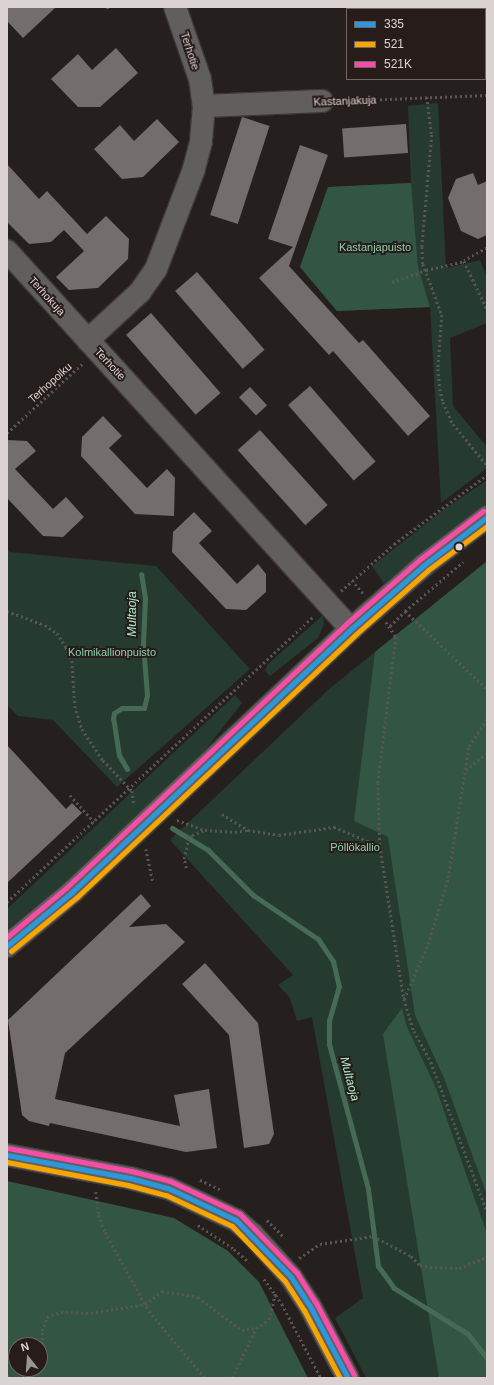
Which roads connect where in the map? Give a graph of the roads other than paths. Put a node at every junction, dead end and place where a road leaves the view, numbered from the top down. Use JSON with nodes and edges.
{"nodes":[{"id":1,"x":175,"y":7,"type":"edge"},
{"id":2,"x":322,"y":102,"type":"road end"},
{"id":3,"x":204,"y":106,"type":"junction"},
{"id":4,"x":7,"y":251,"type":"edge"},
{"id":5,"x":88,"y":340,"type":"junction"},
{"id":6,"x":487,"y":517,"type":"edge"},
{"id":7,"x":351,"y":628,"type":"junction"},
{"id":8,"x":7,"y":946,"type":"edge"},
{"id":9,"x":7,"y":1155,"type":"edge"},
{"id":10,"x":348,"y":1378,"type":"edge"}],
"edges":[{"from":1,"to":3,"type":"street","name":"Terhotie"},
{"from":2,"to":3,"type":"street","name":"Kastanjakuja"},
{"from":3,"to":5,"type":"street","name":"Terhotie"},
{"from":4,"to":5,"type":"street","name":"Terhokuja"},
{"from":5,"to":7,"type":"street","name":"Terhotie"},
{"from":6,"to":7,"type":"main road"},
{"from":7,"to":8,"type":"main road"},
{"from":9,"to":10,"type":"street"}]}
